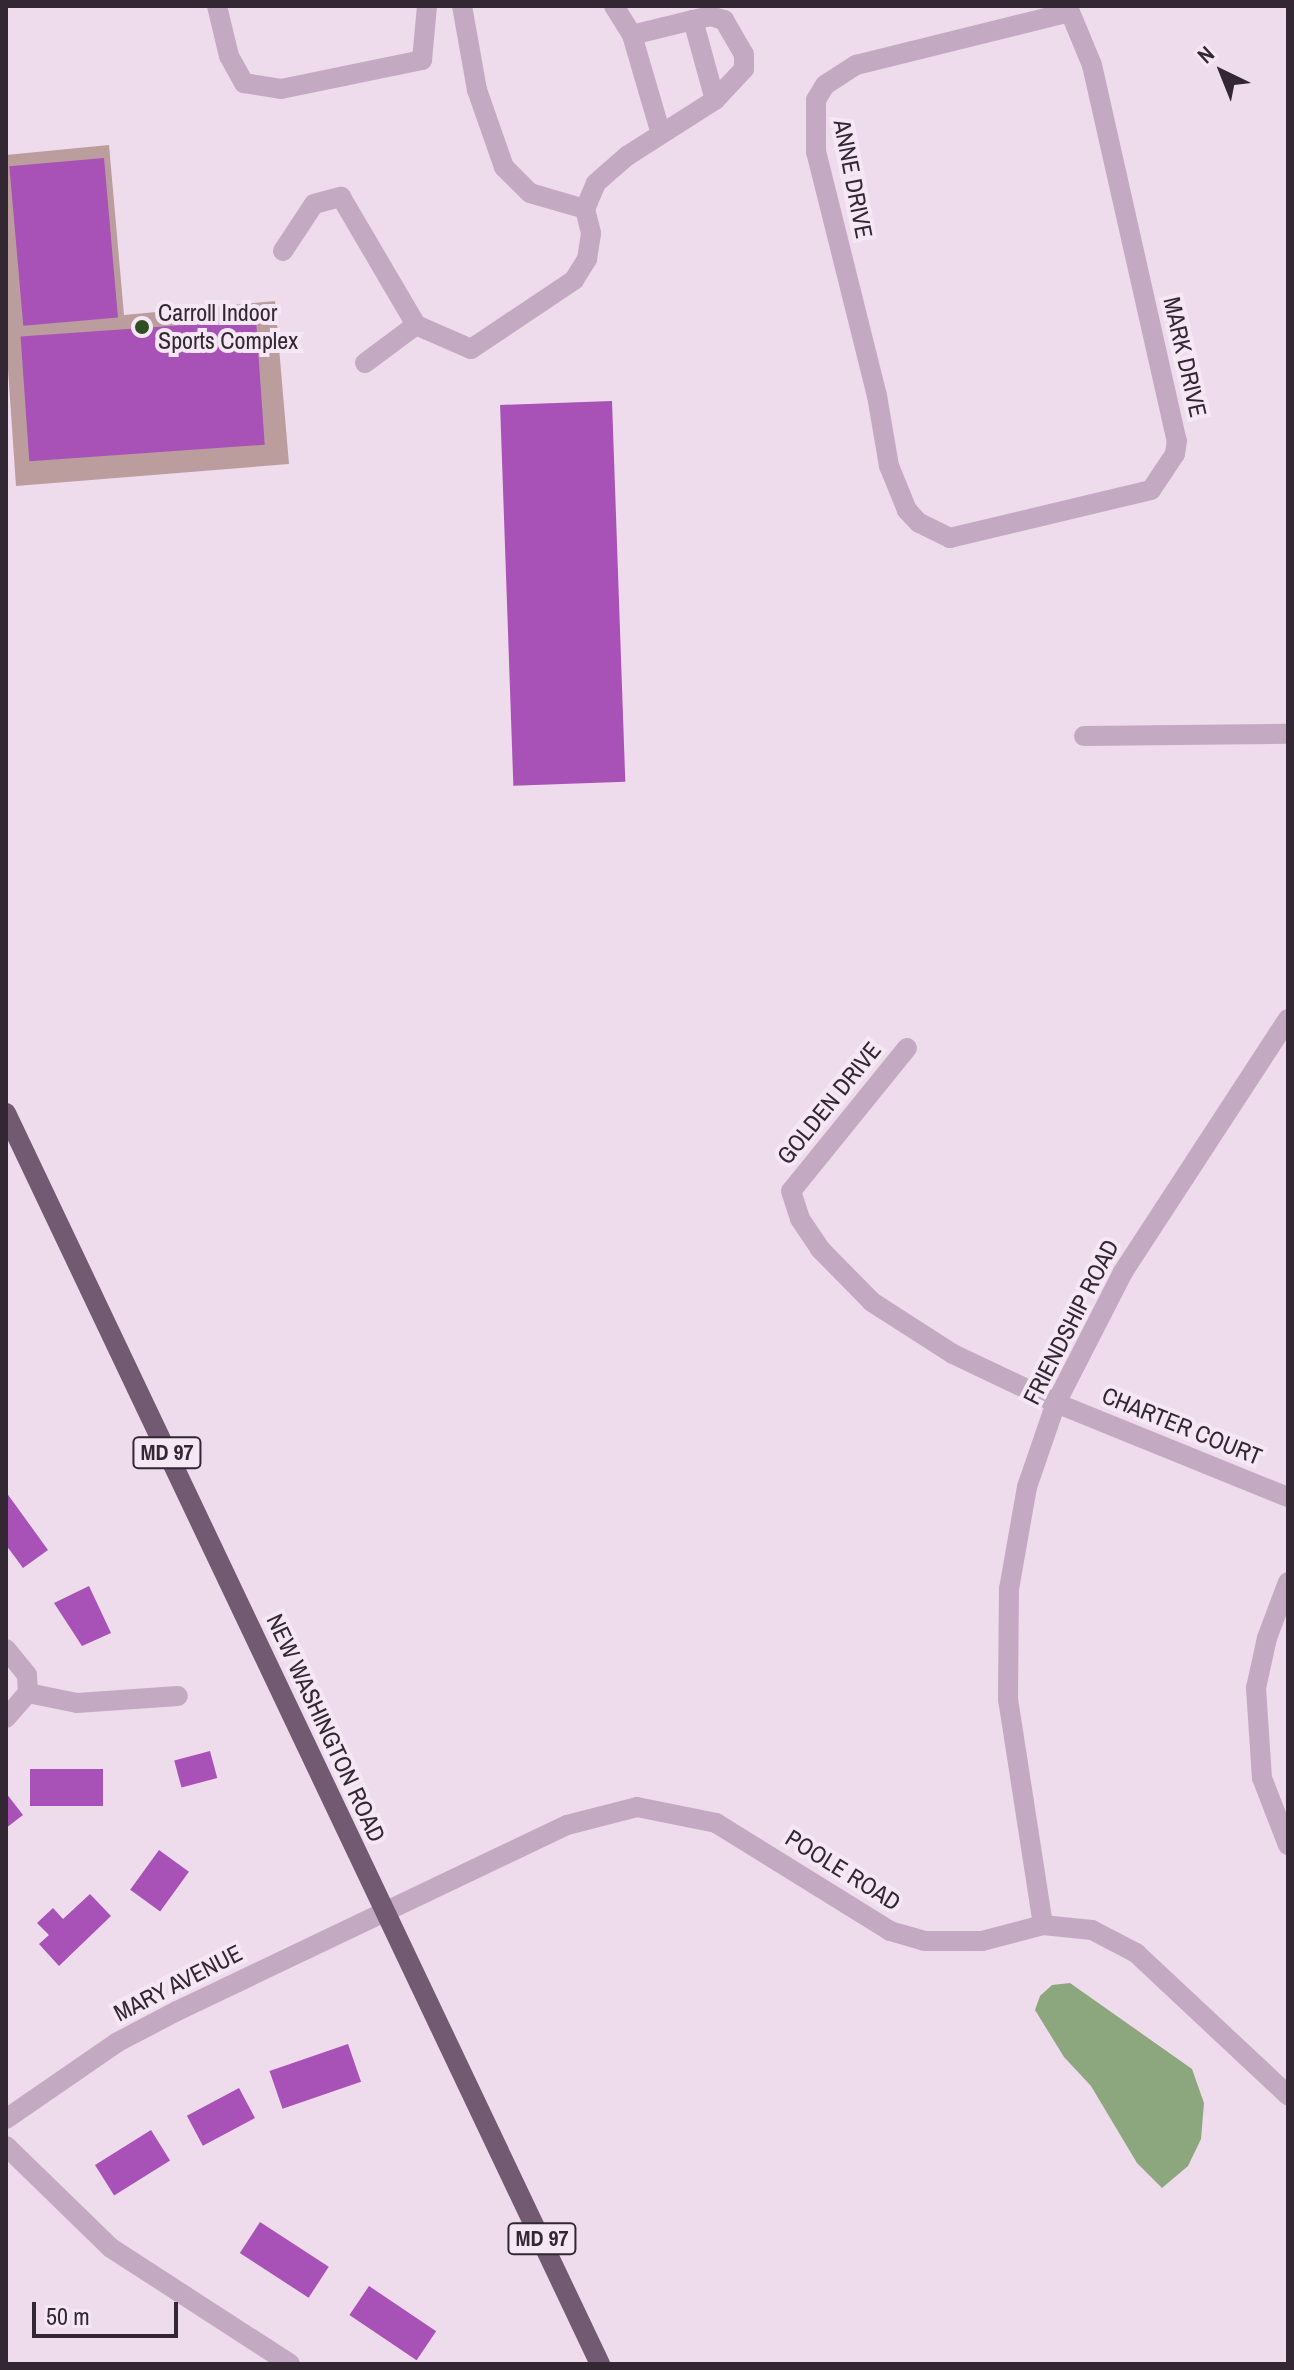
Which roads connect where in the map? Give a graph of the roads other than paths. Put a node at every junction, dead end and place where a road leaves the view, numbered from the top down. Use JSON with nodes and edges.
{"nodes":[{"id":1,"x":217,"y":6,"type":"edge"},
{"id":2,"x":427,"y":6,"type":"edge"},
{"id":3,"x":462,"y":6,"type":"edge"},
{"id":4,"x":614,"y":6,"type":"edge"},
{"id":5,"x":1066,"y":9,"type":"edge"},
{"id":6,"x":1015,"y":15,"type":"edge"},
{"id":7,"x":693,"y":20,"type":"junction"},
{"id":8,"x":632,"y":35,"type":"junction"},
{"id":9,"x":715,"y":100,"type":"junction"},
{"id":10,"x":660,"y":131,"type":"junction"},
{"id":11,"x":585,"y":209,"type":"junction"},
{"id":12,"x":283,"y":251,"type":"dead end"},
{"id":13,"x":416,"y":325,"type":"junction"},
{"id":14,"x":365,"y":363,"type":"dead end"},
{"id":15,"x":877,"y":396,"type":"joint"},
{"id":16,"x":1288,"y":734,"type":"edge"},
{"id":17,"x":1084,"y":736,"type":"dead end"},
{"id":18,"x":1288,"y":1019,"type":"edge"},
{"id":19,"x":907,"y":1048,"type":"dead end"},
{"id":20,"x":6,"y":1113,"type":"edge"},
{"id":21,"x":791,"y":1191,"type":"joint"},
{"id":22,"x":1056,"y":1403,"type":"junction"},
{"id":23,"x":1288,"y":1497,"type":"edge"},
{"id":24,"x":1288,"y":1582,"type":"edge"},
{"id":25,"x":6,"y":1649,"type":"edge"},
{"id":26,"x":28,"y":1693,"type":"junction"},
{"id":27,"x":178,"y":1696,"type":"dead end"},
{"id":28,"x":6,"y":1718,"type":"edge"},
{"id":29,"x":1288,"y":1845,"type":"edge"},
{"id":30,"x":385,"y":1912,"type":"junction"},
{"id":31,"x":1043,"y":1925,"type":"junction"},
{"id":32,"x":1288,"y":2095,"type":"edge"},
{"id":33,"x":6,"y":2119,"type":"edge"},
{"id":34,"x":6,"y":2146,"type":"edge"},
{"id":35,"x":290,"y":2364,"type":"edge"},
{"id":36,"x":600,"y":2364,"type":"edge"}],
"edges":[{"from":1,"to":2,"type":"street"},
{"from":3,"to":11,"type":"street"},
{"from":4,"to":8,"type":"street"},
{"from":5,"to":6,"type":"street","name":"ANNE DRIVE"},
{"from":5,"to":15,"type":"street","name":"MARK DRIVE"},
{"from":6,"to":15,"type":"street","name":"ANNE DRIVE"},
{"from":7,"to":8,"type":"street"},
{"from":7,"to":9,"type":"street"},
{"from":7,"to":9,"type":"street"},
{"from":8,"to":10,"type":"street"},
{"from":9,"to":10,"type":"street"},
{"from":10,"to":11,"type":"street"},
{"from":11,"to":13,"type":"street"},
{"from":12,"to":13,"type":"street"},
{"from":13,"to":14,"type":"street"},
{"from":16,"to":17,"type":"street"},
{"from":18,"to":22,"type":"street","name":"FRIENDSHIP ROAD"},
{"from":19,"to":21,"type":"street","name":"GOLDEN DRIVE"},
{"from":20,"to":30,"type":"main road","name":"NEW WASHINGTON ROAD","number":"MD 97"},
{"from":21,"to":22,"type":"street","name":"CHARTER COURT"},
{"from":22,"to":23,"type":"street","name":"CHARTER COURT"},
{"from":22,"to":31,"type":"street","name":"FRIENDSHIP ROAD"},
{"from":24,"to":29,"type":"street"},
{"from":25,"to":26,"type":"street"},
{"from":26,"to":27,"type":"street"},
{"from":26,"to":28,"type":"street"},
{"from":30,"to":31,"type":"street","name":"POOLE ROAD"},
{"from":30,"to":33,"type":"street","name":"MARY AVENUE"},
{"from":30,"to":36,"type":"main road","name":"NEW WASHINGTON ROAD","number":"MD 97"},
{"from":31,"to":32,"type":"street","name":"POOLE ROAD"},
{"from":34,"to":35,"type":"street"}]}
